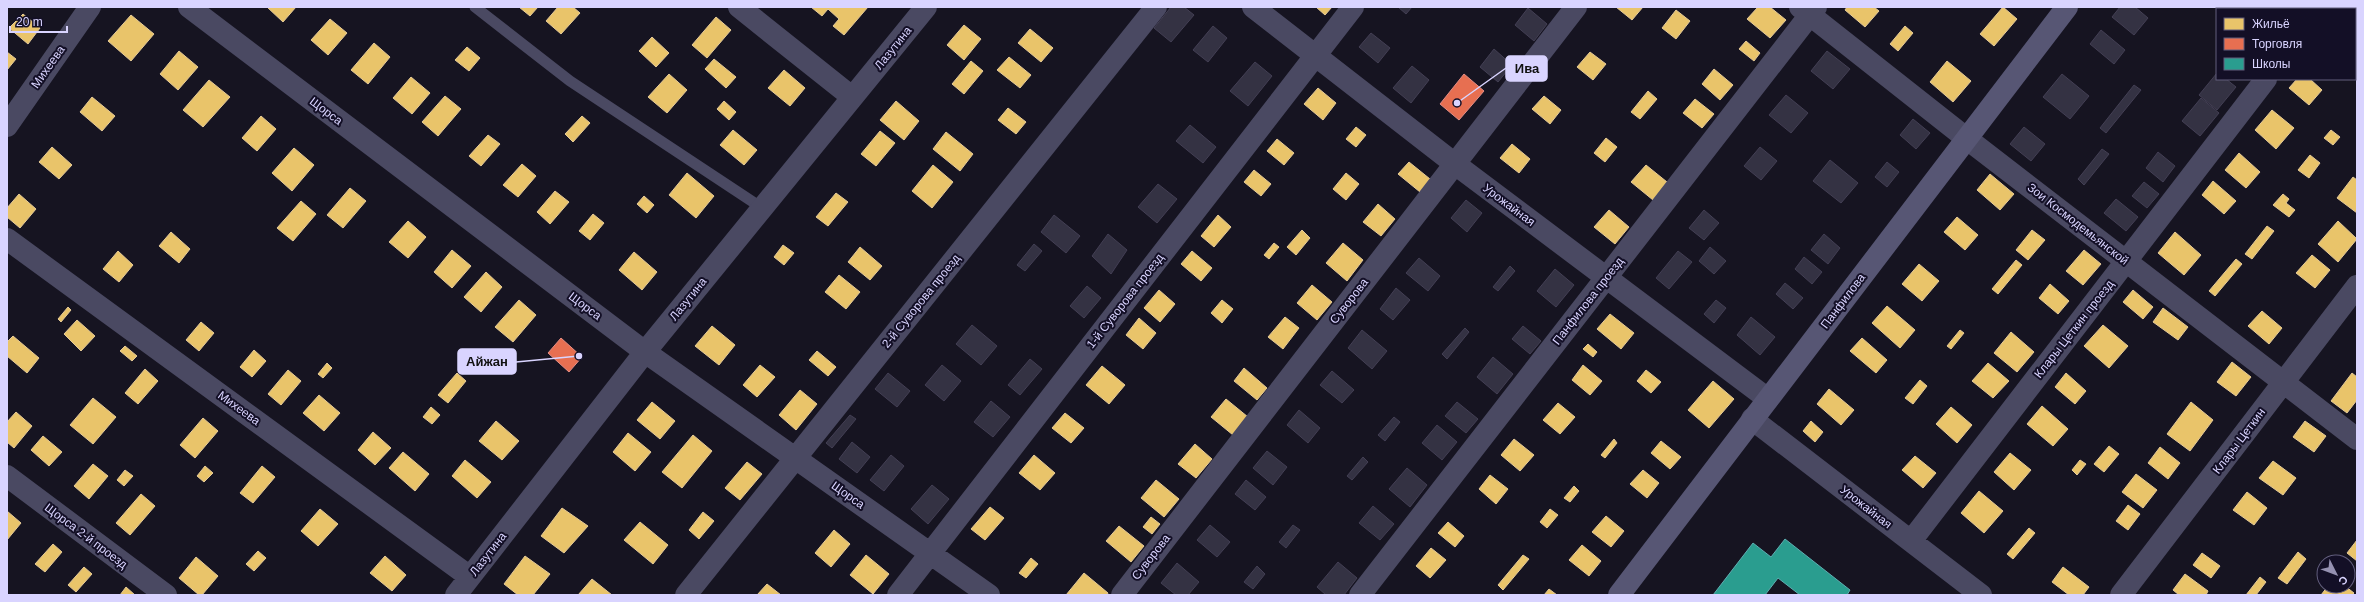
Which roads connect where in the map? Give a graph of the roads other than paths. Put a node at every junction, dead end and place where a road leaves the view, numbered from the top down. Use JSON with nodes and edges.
{"nodes":[{"id":1,"x":90,"y":7,"type":"edge"},
{"id":2,"x":189,"y":7,"type":"edge"},
{"id":3,"x":475,"y":7,"type":"edge"},
{"id":4,"x":739,"y":7,"type":"edge"},
{"id":5,"x":926,"y":7,"type":"edge"},
{"id":6,"x":1156,"y":7,"type":"edge"},
{"id":7,"x":1253,"y":7,"type":"edge"},
{"id":8,"x":1353,"y":7,"type":"edge"},
{"id":9,"x":1576,"y":7,"type":"edge"},
{"id":10,"x":2067,"y":7,"type":"edge"},
{"id":11,"x":1809,"y":10,"type":"edge"},
{"id":12,"x":1315,"y":56,"type":"junction"},
{"id":13,"x":2265,"y":80,"type":"edge"},
{"id":14,"x":852,"y":97,"type":"junction"},
{"id":15,"x":7,"y":126,"type":"edge"},
{"id":16,"x":1966,"y":138,"type":"junction"},
{"id":17,"x":1455,"y":164,"type":"junction"},
{"id":18,"x":762,"y":208,"type":"junction"},
{"id":19,"x":7,"y":239,"type":"edge"},
{"id":20,"x":2126,"y":261,"type":"junction"},
{"id":21,"x":1606,"y":278,"type":"junction"},
{"id":22,"x":2357,"y":286,"type":"edge"},
{"id":23,"x":645,"y":352,"type":"junction"},
{"id":24,"x":2283,"y":382,"type":"junction"},
{"id":25,"x":1768,"y":399,"type":"junction"},
{"id":26,"x":1752,"y":419,"type":"junction"},
{"id":27,"x":2357,"y":439,"type":"edge"},
{"id":28,"x":795,"y":458,"type":"junction"},
{"id":29,"x":7,"y":476,"type":"edge"},
{"id":30,"x":1911,"y":542,"type":"junction"},
{"id":31,"x":930,"y":554,"type":"junction"},
{"id":32,"x":470,"y":577,"type":"junction"},
{"id":33,"x":166,"y":595,"type":"edge"},
{"id":34,"x":456,"y":595,"type":"edge"},
{"id":35,"x":686,"y":595,"type":"edge"},
{"id":36,"x":898,"y":595,"type":"edge"},
{"id":37,"x":989,"y":595,"type":"edge"},
{"id":38,"x":1122,"y":595,"type":"edge"},
{"id":39,"x":1360,"y":595,"type":"edge"},
{"id":40,"x":1619,"y":595,"type":"edge"},
{"id":41,"x":1981,"y":595,"type":"edge"},
{"id":42,"x":2121,"y":595,"type":"edge"}],
"edges":[{"from":1,"to":15,"type":"street","name":"Михеева"},
{"from":2,"to":23,"type":"street","name":"Щорса"},
{"from":3,"to":18,"type":"lane"},
{"from":4,"to":14,"type":"street"},
{"from":5,"to":14,"type":"street","name":"Лазутина"},
{"from":6,"to":28,"type":"street","name":"2-й Суворова проезд"},
{"from":7,"to":12,"type":"street","name":"Урожайная"},
{"from":8,"to":12,"type":"street","name":"1-й Суворова проезд"},
{"from":9,"to":17,"type":"street","name":"Суворова"},
{"from":10,"to":16,"type":"street","name":"Панфилова"},
{"from":11,"to":16,"type":"street","name":"Зои Космодемьянской"},
{"from":11,"to":21,"type":"street","name":"Панфилова проезд"},
{"from":12,"to":17,"type":"street","name":"Урожайная"},
{"from":12,"to":31,"type":"street","name":"1-й Суворова проезд"},
{"from":13,"to":20,"type":"street","name":"Клары Цеткин проезд"},
{"from":14,"to":18,"type":"street","name":"Лазутина"},
{"from":16,"to":20,"type":"street","name":"Зои Космодемьянской"},
{"from":16,"to":25,"type":"street","name":"Панфилова"},
{"from":17,"to":21,"type":"street","name":"Урожайная"},
{"from":17,"to":38,"type":"street","name":"Суворова"},
{"from":18,"to":23,"type":"street","name":"Лазутина"},
{"from":19,"to":32,"type":"street","name":"Михеева"},
{"from":20,"to":24,"type":"street","name":"Зои Космодемьянской"},
{"from":20,"to":30,"type":"street","name":"Клары Цеткин проезд"},
{"from":21,"to":25,"type":"street","name":"Урожайная"},
{"from":21,"to":39,"type":"street","name":"Панфилова проезд"},
{"from":22,"to":24,"type":"street","name":"Клары Цеткин"},
{"from":23,"to":28,"type":"street","name":"Щорса"},
{"from":23,"to":32,"type":"street","name":"Лазутина"},
{"from":24,"to":27,"type":"street","name":"Зои Космодемьянской"},
{"from":24,"to":42,"type":"street","name":"Клары Цеткин"},
{"from":25,"to":26,"type":"street","name":"Панфилова"},
{"from":26,"to":30,"type":"street","name":"Урожайная"},
{"from":26,"to":40,"type":"street","name":"Панфилова"},
{"from":28,"to":31,"type":"street","name":"Щорса"},
{"from":28,"to":35,"type":"street","name":"2-й Суворова проезд"},
{"from":29,"to":33,"type":"street","name":"Щорса 2-й проезд"},
{"from":30,"to":41,"type":"street","name":"Урожайная"},
{"from":31,"to":36,"type":"street","name":"1-й Суворова проезд"},
{"from":31,"to":37,"type":"street","name":"Щорса"},
{"from":32,"to":34,"type":"street","name":"Лазутина"}]}
